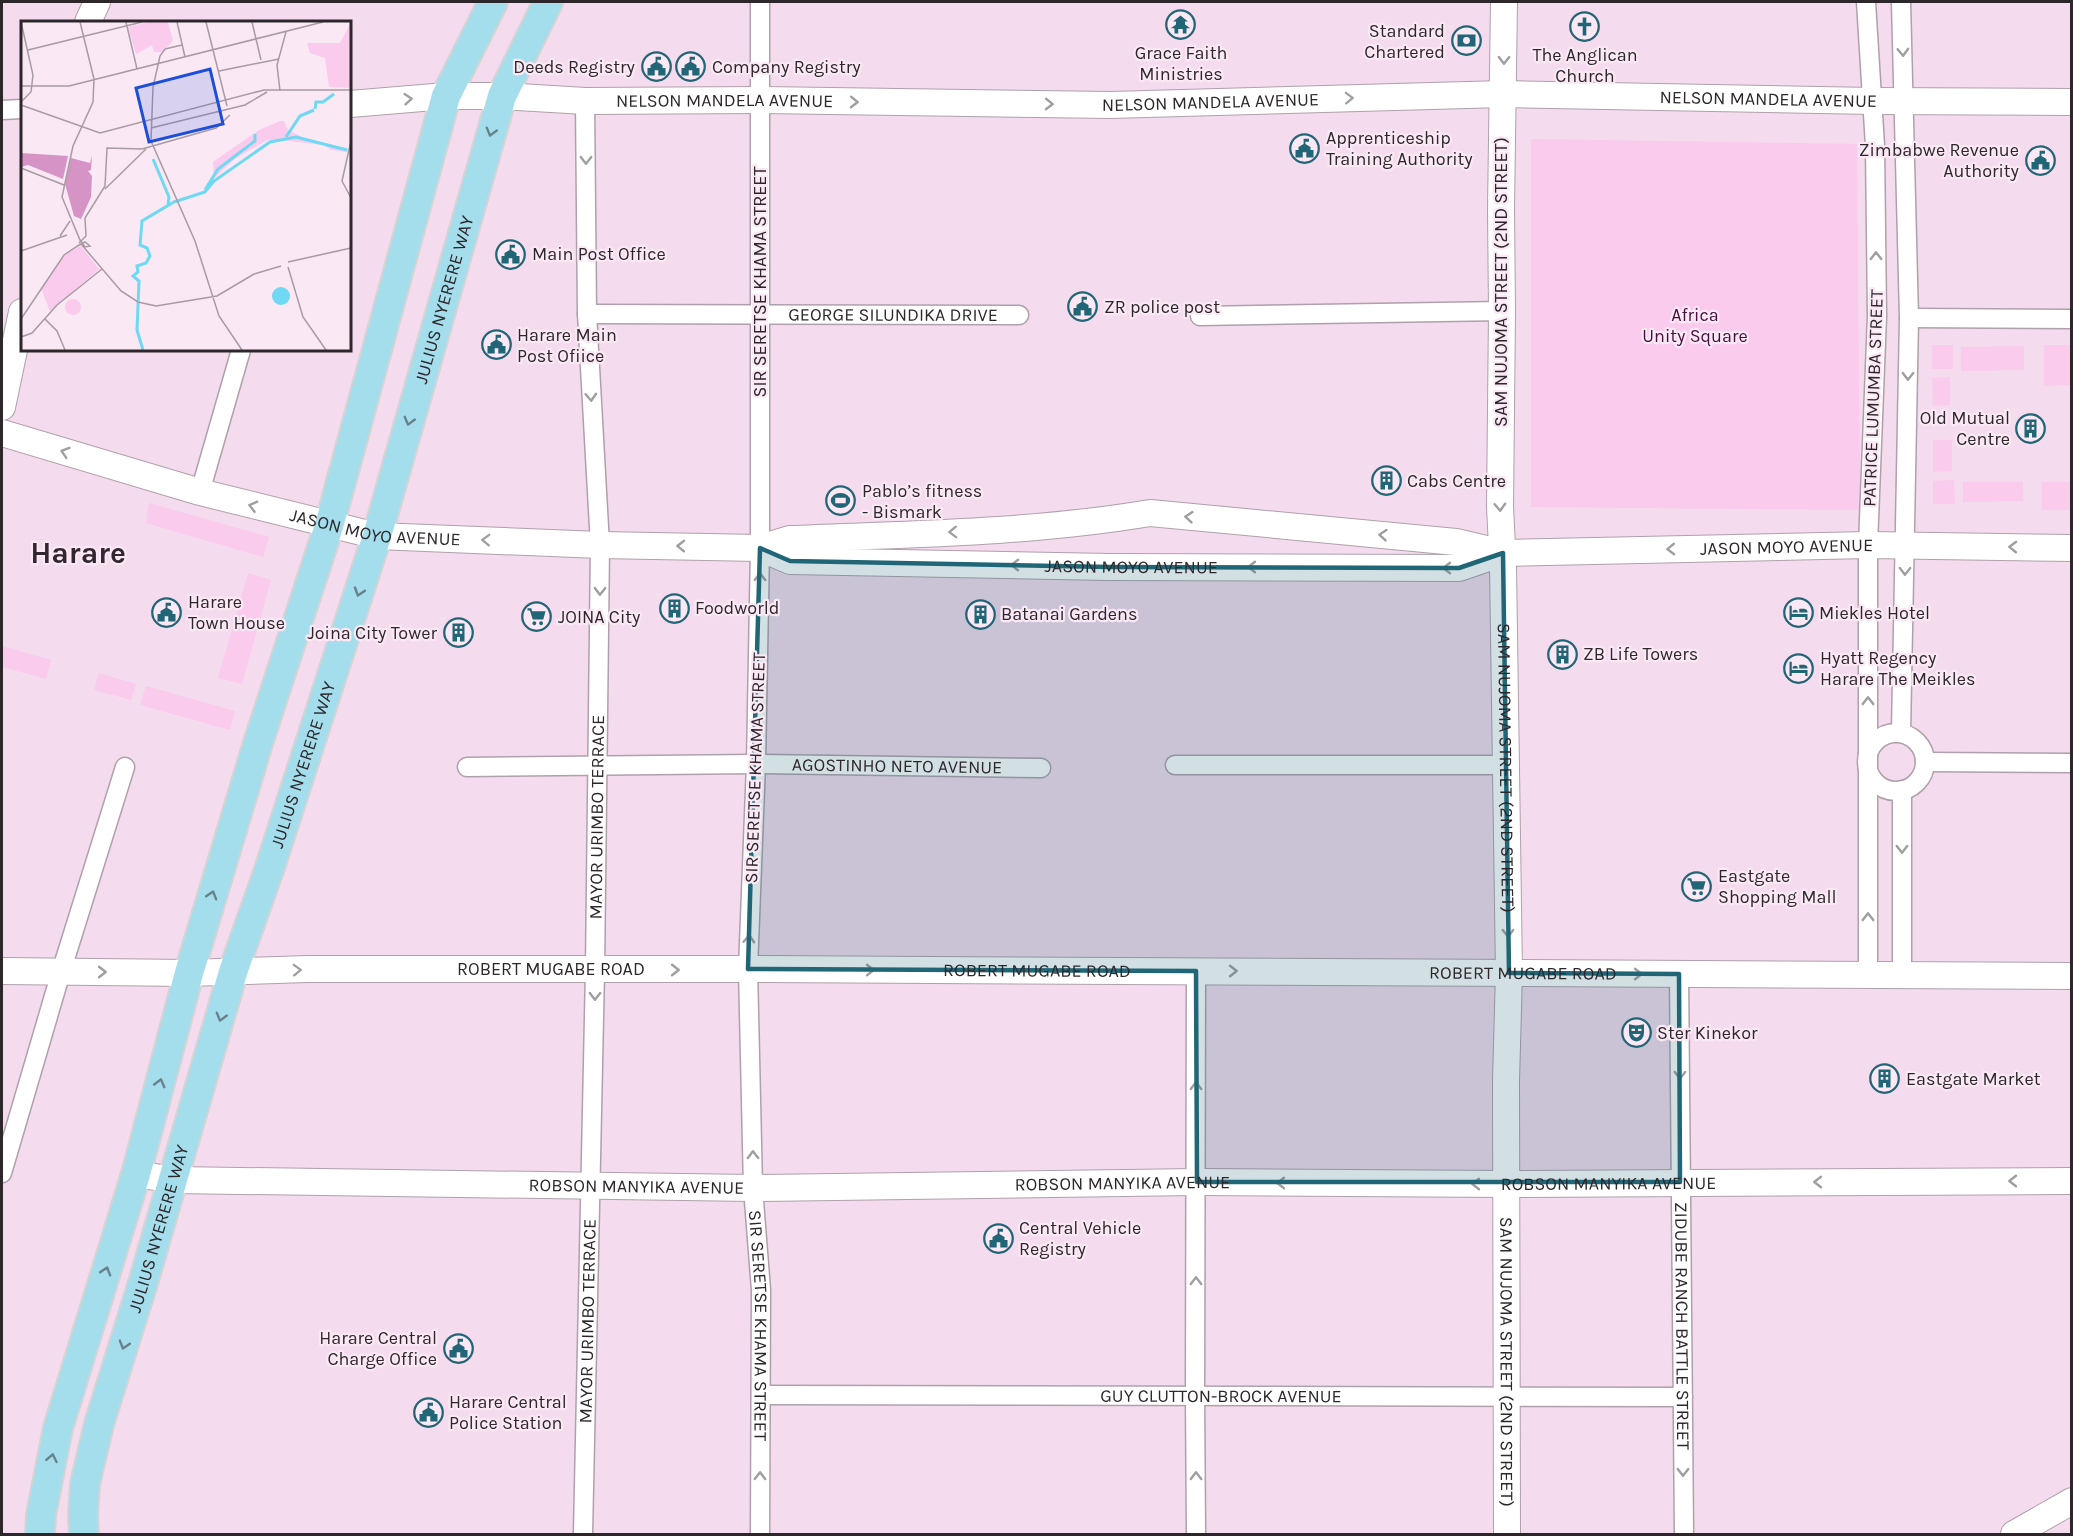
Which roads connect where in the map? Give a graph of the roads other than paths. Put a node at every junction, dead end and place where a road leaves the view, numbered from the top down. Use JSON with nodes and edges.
{"nodes":[{"id":1,"x":81,"y":2,"type":"edge"},
{"id":2,"x":97,"y":2,"type":"edge"},
{"id":3,"x":493,"y":2,"type":"edge"},
{"id":4,"x":548,"y":2,"type":"edge"},
{"id":5,"x":760,"y":2,"type":"edge"},
{"id":6,"x":1504,"y":2,"type":"edge"},
{"id":7,"x":1866,"y":2,"type":"edge"},
{"id":8,"x":1901,"y":2,"type":"edge"},
{"id":9,"x":80,"y":21,"type":"edge"},
{"id":10,"x":88,"y":21,"type":"edge"},
{"id":11,"x":1503,"y":94,"type":"junction"},
{"id":12,"x":446,"y":96,"type":"junction"},
{"id":13,"x":502,"y":96,"type":"junction"},
{"id":14,"x":760,"y":100,"type":"junction"},
{"id":15,"x":585,"y":101,"type":"junction"},
{"id":16,"x":1873,"y":102,"type":"junction"},
{"id":17,"x":1905,"y":102,"type":"junction"},
{"id":18,"x":2072,"y":102,"type":"edge"},
{"id":19,"x":351,"y":104,"type":"edge"},
{"id":20,"x":21,"y":109,"type":"edge"},
{"id":21,"x":2,"y":110,"type":"edge"},
{"id":22,"x":1502,"y":311,"type":"junction"},
{"id":23,"x":587,"y":314,"type":"junction"},
{"id":24,"x":760,"y":314,"type":"junction"},
{"id":25,"x":1019,"y":315,"type":"dead end"},
{"id":26,"x":1200,"y":316,"type":"dead end"},
{"id":27,"x":21,"y":317,"type":"edge"},
{"id":28,"x":1909,"y":318,"type":"junction"},
{"id":29,"x":2072,"y":319,"type":"edge"},
{"id":30,"x":241,"y":351,"type":"edge"},
{"id":31,"x":2,"y":407,"type":"edge"},
{"id":32,"x":2,"y":433,"type":"edge"},
{"id":33,"x":200,"y":492,"type":"junction"},
{"id":34,"x":329,"y":526,"type":"junction"},
{"id":35,"x":377,"y":536,"type":"junction"},
{"id":36,"x":600,"y":545,"type":"junction"},
{"id":37,"x":1868,"y":545,"type":"junction"},
{"id":38,"x":1906,"y":545,"type":"junction"},
{"id":39,"x":760,"y":548,"type":"junction"},
{"id":40,"x":2072,"y":548,"type":"edge"},
{"id":41,"x":1503,"y":553,"type":"junction"},
{"id":42,"x":1901,"y":733,"type":"junction"},
{"id":43,"x":1867,"y":762,"type":"junction"},
{"id":44,"x":1926,"y":762,"type":"junction"},
{"id":45,"x":2072,"y":763,"type":"edge"},
{"id":46,"x":756,"y":764,"type":"junction"},
{"id":47,"x":1175,"y":765,"type":"dead end"},
{"id":48,"x":1506,"y":765,"type":"junction"},
{"id":49,"x":598,"y":766,"type":"junction"},
{"id":50,"x":125,"y":767,"type":"dead end"},
{"id":51,"x":467,"y":767,"type":"dead end"},
{"id":52,"x":1041,"y":768,"type":"dead end"},
{"id":53,"x":1902,"y":790,"type":"junction"},
{"id":54,"x":748,"y":969,"type":"junction"},
{"id":55,"x":596,"y":970,"type":"junction"},
{"id":56,"x":2,"y":971,"type":"edge"},
{"id":57,"x":1196,"y":971,"type":"junction"},
{"id":58,"x":61,"y":972,"type":"junction"},
{"id":59,"x":233,"y":972,"type":"junction"},
{"id":60,"x":189,"y":973,"type":"junction"},
{"id":61,"x":1509,"y":974,"type":"junction"},
{"id":62,"x":1679,"y":974,"type":"junction"},
{"id":63,"x":1868,"y":975,"type":"junction"},
{"id":64,"x":1902,"y":975,"type":"junction"},
{"id":65,"x":2072,"y":976,"type":"edge"},
{"id":66,"x":2,"y":1173,"type":"edge"},
{"id":67,"x":136,"y":1174,"type":"junction"},
{"id":68,"x":174,"y":1180,"type":"junction"},
{"id":69,"x":2072,"y":1181,"type":"edge"},
{"id":70,"x":1197,"y":1182,"type":"junction"},
{"id":71,"x":1680,"y":1182,"type":"junction"},
{"id":72,"x":1506,"y":1184,"type":"junction"},
{"id":73,"x":590,"y":1187,"type":"junction"},
{"id":74,"x":753,"y":1188,"type":"junction"},
{"id":75,"x":761,"y":1395,"type":"junction"},
{"id":76,"x":1195,"y":1396,"type":"junction"},
{"id":77,"x":1507,"y":1397,"type":"junction"},
{"id":78,"x":1683,"y":1397,"type":"junction"},
{"id":79,"x":2072,"y":1501,"type":"edge"},
{"id":80,"x":38,"y":1528,"type":"edge"},
{"id":81,"x":84,"y":1534,"type":"edge"},
{"id":82,"x":583,"y":1534,"type":"edge"},
{"id":83,"x":760,"y":1534,"type":"edge"},
{"id":84,"x":1196,"y":1534,"type":"edge"},
{"id":85,"x":1507,"y":1534,"type":"edge"},
{"id":86,"x":1684,"y":1534,"type":"edge"},
{"id":87,"x":2014,"y":1534,"type":"edge"}],
"edges":[{"from":1,"to":9,"type":"street"},
{"from":2,"to":10,"type":"street"},
{"from":3,"to":12,"type":"main road"},
{"from":4,"to":13,"type":"main road","name":"JULIUS NYERERE WAY"},
{"from":5,"to":14,"type":"street","name":"SIR SERETSE KHAMA STREET"},
{"from":6,"to":11,"type":"street","name":"SAM NUJOMA STREET (2ND STREET)","one_way":true},
{"from":7,"to":16,"type":"street","name":"PATRICE LUMUMBA STREET"},
{"from":8,"to":17,"type":"street","name":"PATRICE LUMUMBA STREET","one_way":true},
{"from":14,"to":11,"type":"street","name":"NELSON MANDELA AVENUE","one_way":true},
{"from":11,"to":16,"type":"street","name":"NELSON MANDELA AVENUE"},
{"from":11,"to":22,"type":"street","name":"SAM NUJOMA STREET (2ND STREET)"},
{"from":12,"to":13,"type":"street","name":"NELSON MANDELA AVENUE"},
{"from":19,"to":12,"type":"street","name":"NELSON MANDELA AVENUE","one_way":true},
{"from":12,"to":34,"type":"main road"},
{"from":13,"to":15,"type":"street","name":"NELSON MANDELA AVENUE"},
{"from":13,"to":35,"type":"main road","name":"JULIUS NYERERE WAY","one_way":true},
{"from":14,"to":15,"type":"street","name":"NELSON MANDELA AVENUE"},
{"from":14,"to":24,"type":"street","name":"SIR SERETSE KHAMA STREET"},
{"from":15,"to":23,"type":"street","name":"MAYOR URIMBO TERRACE","one_way":true},
{"from":16,"to":17,"type":"street","name":"NELSON MANDELA AVENUE"},
{"from":37,"to":16,"type":"street","name":"PATRICE LUMUMBA STREET","one_way":true},
{"from":17,"to":18,"type":"street","name":"NELSON MANDELA AVENUE"},
{"from":17,"to":28,"type":"street","name":"PATRICE LUMUMBA STREET"},
{"from":20,"to":21,"type":"street"},
{"from":22,"to":26,"type":"street"},
{"from":22,"to":41,"type":"street","name":"SAM NUJOMA STREET (2ND STREET)","one_way":true},
{"from":23,"to":24,"type":"street","name":"GEORGE SILUNDIKA DRIVE"},
{"from":23,"to":36,"type":"street","name":"MAYOR URIMBO TERRACE","one_way":true},
{"from":24,"to":25,"type":"street","name":"GEORGE SILUNDIKA DRIVE"},
{"from":24,"to":39,"type":"street","name":"SIR SERETSE KHAMA STREET"},
{"from":27,"to":31,"type":"street"},
{"from":28,"to":29,"type":"street"},
{"from":28,"to":38,"type":"street","name":"PATRICE LUMUMBA STREET","one_way":true},
{"from":30,"to":33,"type":"street"},
{"from":33,"to":32,"type":"street","name":"JASON MOYO AVENUE","one_way":true},
{"from":34,"to":33,"type":"street","name":"JASON MOYO AVENUE","one_way":true},
{"from":34,"to":35,"type":"street","name":"JASON MOYO AVENUE"},
{"from":60,"to":34,"type":"main road","one_way":true},
{"from":36,"to":35,"type":"street","name":"JASON MOYO AVENUE","one_way":true},
{"from":35,"to":59,"type":"main road","name":"JULIUS NYERERE WAY","one_way":true},
{"from":39,"to":36,"type":"street","name":"JASON MOYO AVENUE","one_way":true},
{"from":36,"to":49,"type":"street","name":"MAYOR URIMBO TERRACE","one_way":true},
{"from":37,"to":38,"type":"street","name":"JASON MOYO AVENUE"},
{"from":37,"to":41,"type":"street","name":"JASON MOYO AVENUE","one_way":true},
{"from":43,"to":37,"type":"street","name":"PATRICE LUMUMBA STREET","one_way":true},
{"from":40,"to":38,"type":"street","name":"JASON MOYO AVENUE","one_way":true},
{"from":38,"to":42,"type":"street","name":"PATRICE LUMUMBA STREET","one_way":true},
{"from":41,"to":39,"type":"street","name":"JASON MOYO AVENUE","one_way":true},
{"from":41,"to":39,"type":"street","name":"JASON MOYO AVENUE","one_way":true},
{"from":46,"to":39,"type":"street","name":"SIR SERETSE KHAMA STREET","one_way":true},
{"from":41,"to":48,"type":"street","name":"SAM NUJOMA STREET (2ND STREET)"},
{"from":42,"to":43,"type":"street"},
{"from":42,"to":44,"type":"street"},
{"from":43,"to":53,"type":"street"},
{"from":63,"to":43,"type":"street","name":"PATRICE LUMUMBA STREET","one_way":true},
{"from":44,"to":45,"type":"street"},
{"from":44,"to":53,"type":"street"},
{"from":46,"to":49,"type":"street","name":"AGOSTINHO NETO AVENUE"},
{"from":46,"to":52,"type":"street","name":"AGOSTINHO NETO AVENUE"},
{"from":54,"to":46,"type":"street","name":"SIR SERETSE KHAMA STREET","one_way":true},
{"from":47,"to":48,"type":"street"},
{"from":48,"to":61,"type":"street","name":"SAM NUJOMA STREET (2ND STREET)","one_way":true},
{"from":49,"to":51,"type":"street","name":"AGOSTINHO NETO AVENUE"},
{"from":49,"to":55,"type":"street","name":"MAYOR URIMBO TERRACE"},
{"from":50,"to":58,"type":"street"},
{"from":53,"to":64,"type":"street","one_way":true},
{"from":55,"to":54,"type":"street","name":"ROBERT MUGABE ROAD","one_way":true},
{"from":54,"to":57,"type":"street","name":"ROBERT MUGABE ROAD","one_way":true},
{"from":74,"to":54,"type":"street","name":"SIR SERETSE KHAMA STREET","one_way":true},
{"from":59,"to":55,"type":"street","name":"ROBERT MUGABE ROAD","one_way":true},
{"from":55,"to":73,"type":"street","name":"MAYOR URIMBO TERRACE","one_way":true},
{"from":56,"to":58,"type":"street","name":"ROBERT MUGABE ROAD"},
{"from":57,"to":61,"type":"street","name":"ROBERT MUGABE ROAD","one_way":true},
{"from":70,"to":57,"type":"street","one_way":true},
{"from":58,"to":60,"type":"street","name":"ROBERT MUGABE ROAD","one_way":true},
{"from":58,"to":66,"type":"street"},
{"from":59,"to":60,"type":"street","name":"ROBERT MUGABE ROAD"},
{"from":59,"to":68,"type":"main road","name":"JULIUS NYERERE WAY","one_way":true},
{"from":67,"to":60,"type":"main road","one_way":true},
{"from":61,"to":62,"type":"street","name":"ROBERT MUGABE ROAD","one_way":true},
{"from":61,"to":72,"type":"street","name":"SAM NUJOMA STREET (2ND STREET)"},
{"from":62,"to":63,"type":"street","name":"ROBERT MUGABE ROAD"},
{"from":62,"to":71,"type":"street","name":"ZIDUBE RANCH BATTLE STREET","one_way":true},
{"from":63,"to":64,"type":"street","name":"ROBERT MUGABE ROAD"},
{"from":64,"to":65,"type":"street","name":"ROBERT MUGABE ROAD"},
{"from":67,"to":68,"type":"street","name":"ROBSON MANYIKA AVENUE"},
{"from":80,"to":67,"type":"main road","one_way":true},
{"from":68,"to":73,"type":"street","name":"ROBSON MANYIKA AVENUE"},
{"from":68,"to":81,"type":"main road","name":"JULIUS NYERERE WAY","one_way":true},
{"from":69,"to":71,"type":"street","name":"ROBSON MANYIKA AVENUE","one_way":true},
{"from":72,"to":70,"type":"street","name":"ROBSON MANYIKA AVENUE","one_way":true},
{"from":70,"to":74,"type":"street","name":"ROBSON MANYIKA AVENUE"},
{"from":76,"to":70,"type":"street","one_way":true},
{"from":71,"to":72,"type":"street","name":"ROBSON MANYIKA AVENUE"},
{"from":71,"to":78,"type":"street","name":"ZIDUBE RANCH BATTLE STREET"},
{"from":72,"to":77,"type":"street","name":"SAM NUJOMA STREET (2ND STREET)"},
{"from":73,"to":74,"type":"street","name":"ROBSON MANYIKA AVENUE"},
{"from":73,"to":82,"type":"street","name":"MAYOR URIMBO TERRACE"},
{"from":74,"to":75,"type":"street","name":"SIR SERETSE KHAMA STREET"},
{"from":75,"to":76,"type":"street","name":"GUY CLUTTON-BROCK AVENUE"},
{"from":83,"to":75,"type":"street","name":"SIR SERETSE KHAMA STREET","one_way":true},
{"from":76,"to":77,"type":"street","name":"GUY CLUTTON-BROCK AVENUE"},
{"from":84,"to":76,"type":"street","one_way":true},
{"from":77,"to":78,"type":"street","name":"GUY CLUTTON-BROCK AVENUE"},
{"from":77,"to":85,"type":"street","name":"SAM NUJOMA STREET (2ND STREET)"},
{"from":78,"to":86,"type":"street","name":"ZIDUBE RANCH BATTLE STREET","one_way":true},
{"from":79,"to":87,"type":"street"}]}
